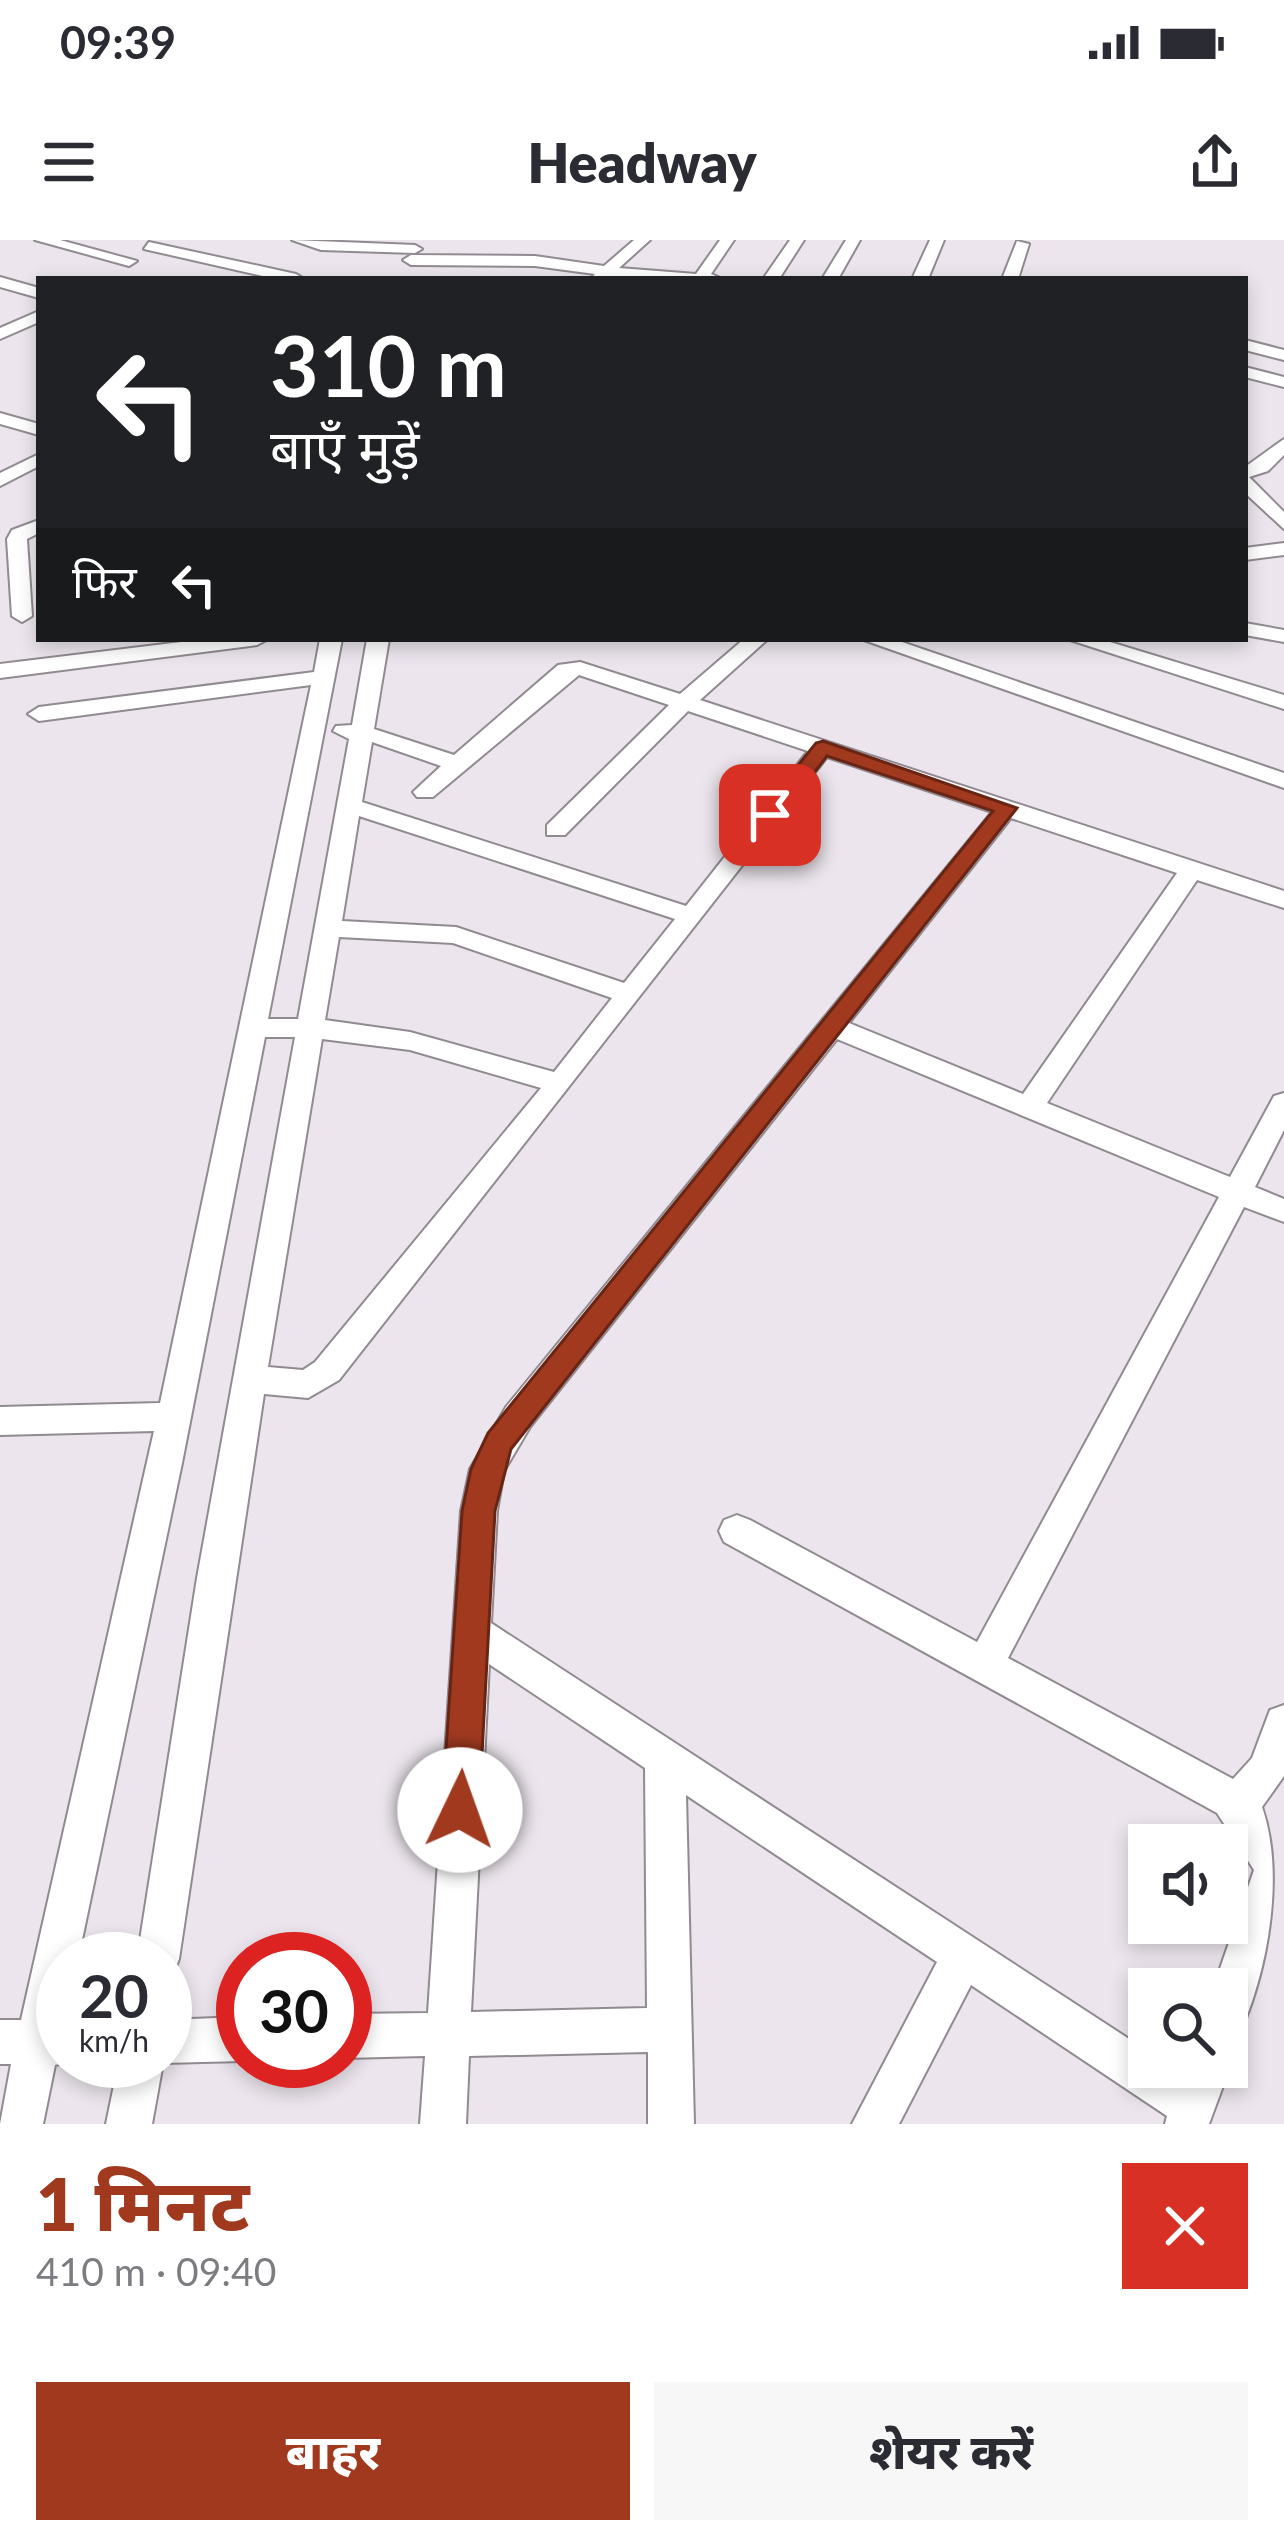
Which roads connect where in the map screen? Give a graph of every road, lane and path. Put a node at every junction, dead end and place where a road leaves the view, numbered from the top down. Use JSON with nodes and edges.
{"nodes":[{"id":1,"x":42,"y":240,"type":"edge"},
{"id":2,"x":299,"y":240,"type":"edge"},
{"id":3,"x":508,"y":240,"type":"edge"},
{"id":4,"x":643,"y":240,"type":"edge"},
{"id":5,"x":727,"y":240,"type":"edge"},
{"id":6,"x":796,"y":240,"type":"edge"},
{"id":7,"x":853,"y":240,"type":"edge"},
{"id":8,"x":937,"y":240,"type":"edge"},
{"id":9,"x":153,"y":243,"type":"edge"},
{"id":10,"x":1022,"y":244,"type":"dead end"},
{"id":11,"x":420,"y":254,"type":"edge"},
{"id":12,"x":505,"y":260,"type":"junction"},
{"id":13,"x":129,"y":261,"type":"junction"},
{"id":14,"x":603,"y":274,"type":"edge"},
{"id":15,"x":107,"y":276,"type":"edge"},
{"id":16,"x":284,"y":276,"type":"edge"},
{"id":17,"x":634,"y":276,"type":"edge"},
{"id":18,"x":709,"y":276,"type":"edge"},
{"id":19,"x":773,"y":276,"type":"edge"},
{"id":20,"x":832,"y":276,"type":"edge"},
{"id":21,"x":921,"y":276,"type":"edge"},
{"id":22,"x":1011,"y":276,"type":"edge"},
{"id":23,"x":0,"y":282,"type":"edge"},
{"id":24,"x":36,"y":292,"type":"edge"},
{"id":25,"x":36,"y":317,"type":"edge"},
{"id":26,"x":0,"y":334,"type":"edge"},
{"id":27,"x":1248,"y":346,"type":"edge"},
{"id":28,"x":1284,"y":355,"type":"edge"},
{"id":29,"x":1248,"y":373,"type":"edge"},
{"id":30,"x":1284,"y":382,"type":"edge"},
{"id":31,"x":0,"y":418,"type":"edge"},
{"id":32,"x":36,"y":429,"type":"edge"},
{"id":33,"x":1284,"y":444,"type":"edge"},
{"id":34,"x":36,"y":461,"type":"edge"},
{"id":35,"x":1248,"y":475,"type":"edge"},
{"id":36,"x":0,"y":480,"type":"edge"},
{"id":37,"x":1248,"y":481,"type":"edge"},
{"id":38,"x":1248,"y":515,"type":"edge"},
{"id":39,"x":1278,"y":517,"type":"edge"},
{"id":40,"x":36,"y":527,"type":"edge"},
{"id":41,"x":1284,"y":549,"type":"edge"},
{"id":42,"x":1248,"y":554,"type":"edge"},
{"id":43,"x":20,"y":617,"type":"edge"},
{"id":44,"x":1248,"y":630,"type":"edge"},
{"id":45,"x":1284,"y":636,"type":"edge"},
{"id":46,"x":233,"y":642,"type":"edge"},
{"id":47,"x":331,"y":642,"type":"edge"},
{"id":48,"x":377,"y":642,"type":"edge"},
{"id":49,"x":754,"y":642,"type":"edge"},
{"id":50,"x":881,"y":642,"type":"edge"},
{"id":51,"x":1088,"y":642,"type":"edge"},
{"id":52,"x":0,"y":671,"type":"edge"},
{"id":53,"x":324,"y":677,"type":"junction"},
{"id":54,"x":684,"y":702,"type":"junction"},
{"id":55,"x":1284,"y":702,"type":"edge"},
{"id":56,"x":39,"y":714,"type":"dead end"},
{"id":57,"x":336,"y":731,"type":"junction"},
{"id":58,"x":823,"y":748,"type":"junction"},
{"id":59,"x":458,"y":764,"type":"junction"},
{"id":60,"x":1284,"y":781,"type":"edge"},
{"id":61,"x":425,"y":792,"type":"dead end"},
{"id":62,"x":348,"y":805,"type":"junction"},
{"id":63,"x":1006,"y":808,"type":"junction"},
{"id":64,"x":556,"y":830,"type":"dead end"},
{"id":65,"x":1192,"y":869,"type":"junction"},
{"id":66,"x":1280,"y":891,"type":"edge"},
{"id":67,"x":691,"y":916,"type":"junction"},
{"id":68,"x":329,"y":928,"type":"junction"},
{"id":69,"x":630,"y":995,"type":"junction"},
{"id":70,"x":830,"y":1026,"type":"junction"},
{"id":71,"x":284,"y":1028,"type":"junction"},
{"id":72,"x":560,"y":1084,"type":"junction"},
{"id":73,"x":1284,"y":1103,"type":"edge"},
{"id":74,"x":1030,"y":1106,"type":"junction"},
{"id":75,"x":1274,"y":1144,"type":"edge"},
{"id":76,"x":1237,"y":1190,"type":"junction"},
{"id":77,"x":1284,"y":1211,"type":"edge"},
{"id":78,"x":250,"y":1378,"type":"junction"},
{"id":79,"x":174,"y":1417,"type":"junction"},
{"id":80,"x":0,"y":1421,"type":"edge"},
{"id":81,"x":737,"y":1531,"type":"dead end"},
{"id":82,"x":471,"y":1631,"type":"junction"},
{"id":83,"x":985,"y":1665,"type":"junction"},
{"id":84,"x":1284,"y":1723,"type":"edge"},
{"id":85,"x":665,"y":1759,"type":"junction"},
{"id":86,"x":1231,"y":1799,"type":"junction"},
{"id":87,"x":162,"y":1932,"type":"edge"},
{"id":88,"x":962,"y":1956,"type":"junction"},
{"id":89,"x":1242,"y":1968,"type":"edge"},
{"id":90,"x":666,"y":2030,"type":"junction"},
{"id":91,"x":447,"y":2033,"type":"junction"},
{"id":92,"x":372,"y":2035,"type":"edge"},
{"id":93,"x":34,"y":2042,"type":"edge"},
{"id":94,"x":135,"y":2088,"type":"edge"},
{"id":95,"x":1196,"y":2099,"type":"edge"},
{"id":96,"x":20,"y":2124,"type":"edge"},
{"id":97,"x":128,"y":2124,"type":"edge"},
{"id":98,"x":443,"y":2124,"type":"edge"},
{"id":99,"x":670,"y":2124,"type":"edge"},
{"id":100,"x":874,"y":2124,"type":"edge"}],
"edges":[{"from":1,"to":13,"type":"street"},
{"from":2,"to":11,"type":"street"},
{"from":3,"to":12,"type":"street"},
{"from":4,"to":14,"type":"street"},
{"from":5,"to":18,"type":"street"},
{"from":6,"to":19,"type":"street"},
{"from":7,"to":20,"type":"street"},
{"from":8,"to":21,"type":"street"},
{"from":9,"to":13,"type":"street"},
{"from":9,"to":16,"type":"street"},
{"from":10,"to":22,"type":"street"},
{"from":11,"to":12,"type":"street"},
{"from":12,"to":14,"type":"street"},
{"from":13,"to":15,"type":"street"},
{"from":14,"to":17,"type":"street"},
{"from":23,"to":24,"type":"street"},
{"from":25,"to":26,"type":"street"},
{"from":27,"to":28,"type":"street"},
{"from":29,"to":30,"type":"street"},
{"from":31,"to":32,"type":"street"},
{"from":33,"to":35,"type":"street"},
{"from":34,"to":36,"type":"street"},
{"from":37,"to":39,"type":"street"},
{"from":38,"to":39,"type":"street"},
{"from":40,"to":43,"type":"street"},
{"from":41,"to":42,"type":"street"},
{"from":44,"to":45,"type":"street"},
{"from":46,"to":52,"type":"street"},
{"from":47,"to":53,"type":"street"},
{"from":48,"to":57,"type":"street"},
{"from":49,"to":54,"type":"street"},
{"from":50,"to":60,"type":"street"},
{"from":51,"to":55,"type":"street"},
{"from":53,"to":56,"type":"street"},
{"from":53,"to":57,"type":"street"},
{"from":54,"to":58,"type":"street"},
{"from":54,"to":59,"type":"street"},
{"from":54,"to":64,"type":"street"},
{"from":57,"to":59,"type":"street"},
{"from":57,"to":62,"type":"street"},
{"from":57,"to":71,"type":"street"},
{"from":58,"to":63,"type":"street"},
{"from":58,"to":67,"type":"street"},
{"from":59,"to":61,"type":"street"},
{"from":62,"to":67,"type":"street"},
{"from":62,"to":68,"type":"street"},
{"from":63,"to":65,"type":"street"},
{"from":63,"to":70,"type":"street"},
{"from":65,"to":66,"type":"street"},
{"from":65,"to":74,"type":"street"},
{"from":67,"to":69,"type":"street"},
{"from":68,"to":69,"type":"street"},
{"from":68,"to":71,"type":"street"},
{"from":69,"to":72,"type":"street"},
{"from":70,"to":74,"type":"street"},
{"from":70,"to":82,"type":"street"},
{"from":71,"to":72,"type":"street"},
{"from":71,"to":78,"type":"street"},
{"from":71,"to":79,"type":"street"},
{"from":72,"to":78,"type":"street"},
{"from":73,"to":75,"type":"street"},
{"from":74,"to":76,"type":"street"},
{"from":75,"to":76,"type":"street"},
{"from":76,"to":77,"type":"street"},
{"from":76,"to":83,"type":"street"},
{"from":78,"to":87,"type":"street"},
{"from":79,"to":80,"type":"street"},
{"from":79,"to":93,"type":"street"},
{"from":81,"to":83,"type":"street"},
{"from":82,"to":85,"type":"street"},
{"from":82,"to":91,"type":"street"},
{"from":83,"to":86,"type":"street"},
{"from":84,"to":86,"type":"street"},
{"from":85,"to":88,"type":"street"},
{"from":85,"to":90,"type":"street"},
{"from":86,"to":89,"type":"street"},
{"from":88,"to":95,"type":"street"},
{"from":88,"to":100,"type":"street"},
{"from":90,"to":91,"type":"street"},
{"from":90,"to":99,"type":"street"},
{"from":91,"to":92,"type":"street"},
{"from":91,"to":98,"type":"street"},
{"from":93,"to":96,"type":"street"},
{"from":94,"to":97,"type":"street"}]}
